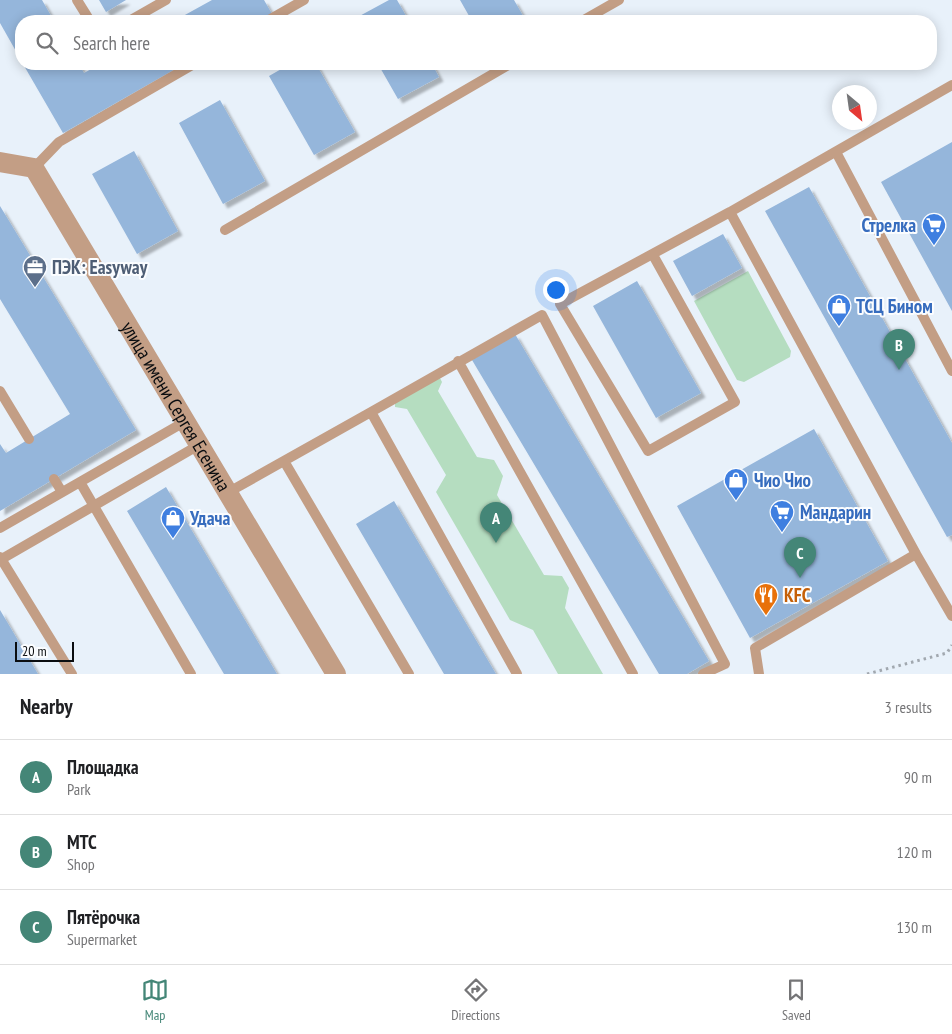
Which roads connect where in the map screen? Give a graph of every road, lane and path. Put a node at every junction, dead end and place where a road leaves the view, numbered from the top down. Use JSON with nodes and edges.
{"nodes":[{"id":1,"x":77,"y":0,"type":"edge"},
{"id":2,"x":166,"y":0,"type":"edge"},
{"id":3,"x":304,"y":0,"type":"edge"},
{"id":4,"x":619,"y":0,"type":"edge"},
{"id":5,"x":292,"y":3,"type":"edge"},
{"id":6,"x":86,"y":15,"type":"edge"},
{"id":7,"x":140,"y":15,"type":"edge"},
{"id":8,"x":275,"y":15,"type":"edge"},
{"id":9,"x":593,"y":15,"type":"edge"},
{"id":10,"x":184,"y":70,"type":"edge"},
{"id":11,"x":500,"y":70,"type":"edge"},
{"id":12,"x":952,"y":85,"type":"edge"},
{"id":13,"x":836,"y":152,"type":"junction"},
{"id":14,"x":0,"y":162,"type":"edge"},
{"id":15,"x":34,"y":168,"type":"junction"},
{"id":16,"x":730,"y":212,"type":"junction"},
{"id":17,"x":225,"y":230,"type":"dead end"},
{"id":18,"x":653,"y":255,"type":"junction"},
{"id":19,"x":458,"y":361,"type":"junction"},
{"id":20,"x":952,"y":371,"type":"edge"},
{"id":21,"x":0,"y":391,"type":"edge"},
{"id":22,"x":371,"y":412,"type":"junction"},
{"id":23,"x":186,"y":421,"type":"junction"},
{"id":24,"x":29,"y":439,"type":"dead end"},
{"id":25,"x":199,"y":445,"type":"junction"},
{"id":26,"x":284,"y":460,"type":"junction"},
{"id":27,"x":54,"y":479,"type":"dead end"},
{"id":28,"x":80,"y":482,"type":"junction"},
{"id":29,"x":62,"y":492,"type":"junction"},
{"id":30,"x":227,"y":493,"type":"junction"},
{"id":31,"x":93,"y":506,"type":"junction"},
{"id":32,"x":0,"y":528,"type":"edge"},
{"id":33,"x":916,"y":554,"type":"junction"},
{"id":34,"x":0,"y":559,"type":"edge"},
{"id":35,"x":952,"y":616,"type":"edge"},
{"id":36,"x":952,"y":645,"type":"edge"},
{"id":37,"x":72,"y":674,"type":"edge"},
{"id":38,"x":191,"y":674,"type":"edge"},
{"id":39,"x":336,"y":674,"type":"edge"},
{"id":40,"x":409,"y":674,"type":"edge"},
{"id":41,"x":517,"y":674,"type":"edge"},
{"id":42,"x":633,"y":674,"type":"edge"},
{"id":43,"x":703,"y":674,"type":"edge"},
{"id":44,"x":759,"y":674,"type":"edge"},
{"id":45,"x":867,"y":674,"type":"edge"}],
"edges":[{"from":1,"to":6,"type":"lane"},
{"from":2,"to":7,"type":"lane"},
{"from":3,"to":5,"type":"lane"},
{"from":4,"to":9,"type":"lane"},
{"from":5,"to":8,"type":"lane"},
{"from":10,"to":15,"type":"lane"},
{"from":11,"to":17,"type":"lane"},
{"from":12,"to":13,"type":"lane"},
{"from":13,"to":16,"type":"lane"},
{"from":13,"to":20,"type":"lane"},
{"from":14,"to":15,"type":"street"},
{"from":15,"to":23,"type":"street","name":"улица имени Сергея Есенина"},
{"from":16,"to":18,"type":"lane"},
{"from":16,"to":33,"type":"lane"},
{"from":18,"to":18,"type":"lane"},
{"from":19,"to":22,"type":"lane"},
{"from":19,"to":42,"type":"lane"},
{"from":19,"to":43,"type":"lane"},
{"from":21,"to":24,"type":"lane"},
{"from":22,"to":26,"type":"lane"},
{"from":22,"to":41,"type":"lane"},
{"from":23,"to":25,"type":"street","name":"улица имени Сергея Есенина"},
{"from":23,"to":28,"type":"lane"},
{"from":25,"to":30,"type":"street","name":"улица имени Сергея Есенина"},
{"from":25,"to":31,"type":"lane"},
{"from":26,"to":30,"type":"lane"},
{"from":26,"to":40,"type":"lane"},
{"from":27,"to":29,"type":"lane"},
{"from":28,"to":29,"type":"lane"},
{"from":28,"to":31,"type":"lane"},
{"from":29,"to":32,"type":"lane"},
{"from":30,"to":39,"type":"street","name":"улица имени Сергея Есенина"},
{"from":31,"to":34,"type":"lane"},
{"from":31,"to":38,"type":"lane"},
{"from":33,"to":35,"type":"lane"},
{"from":33,"to":44,"type":"lane"},
{"from":34,"to":37,"type":"lane"},
{"from":36,"to":45,"type":"path"}]}
